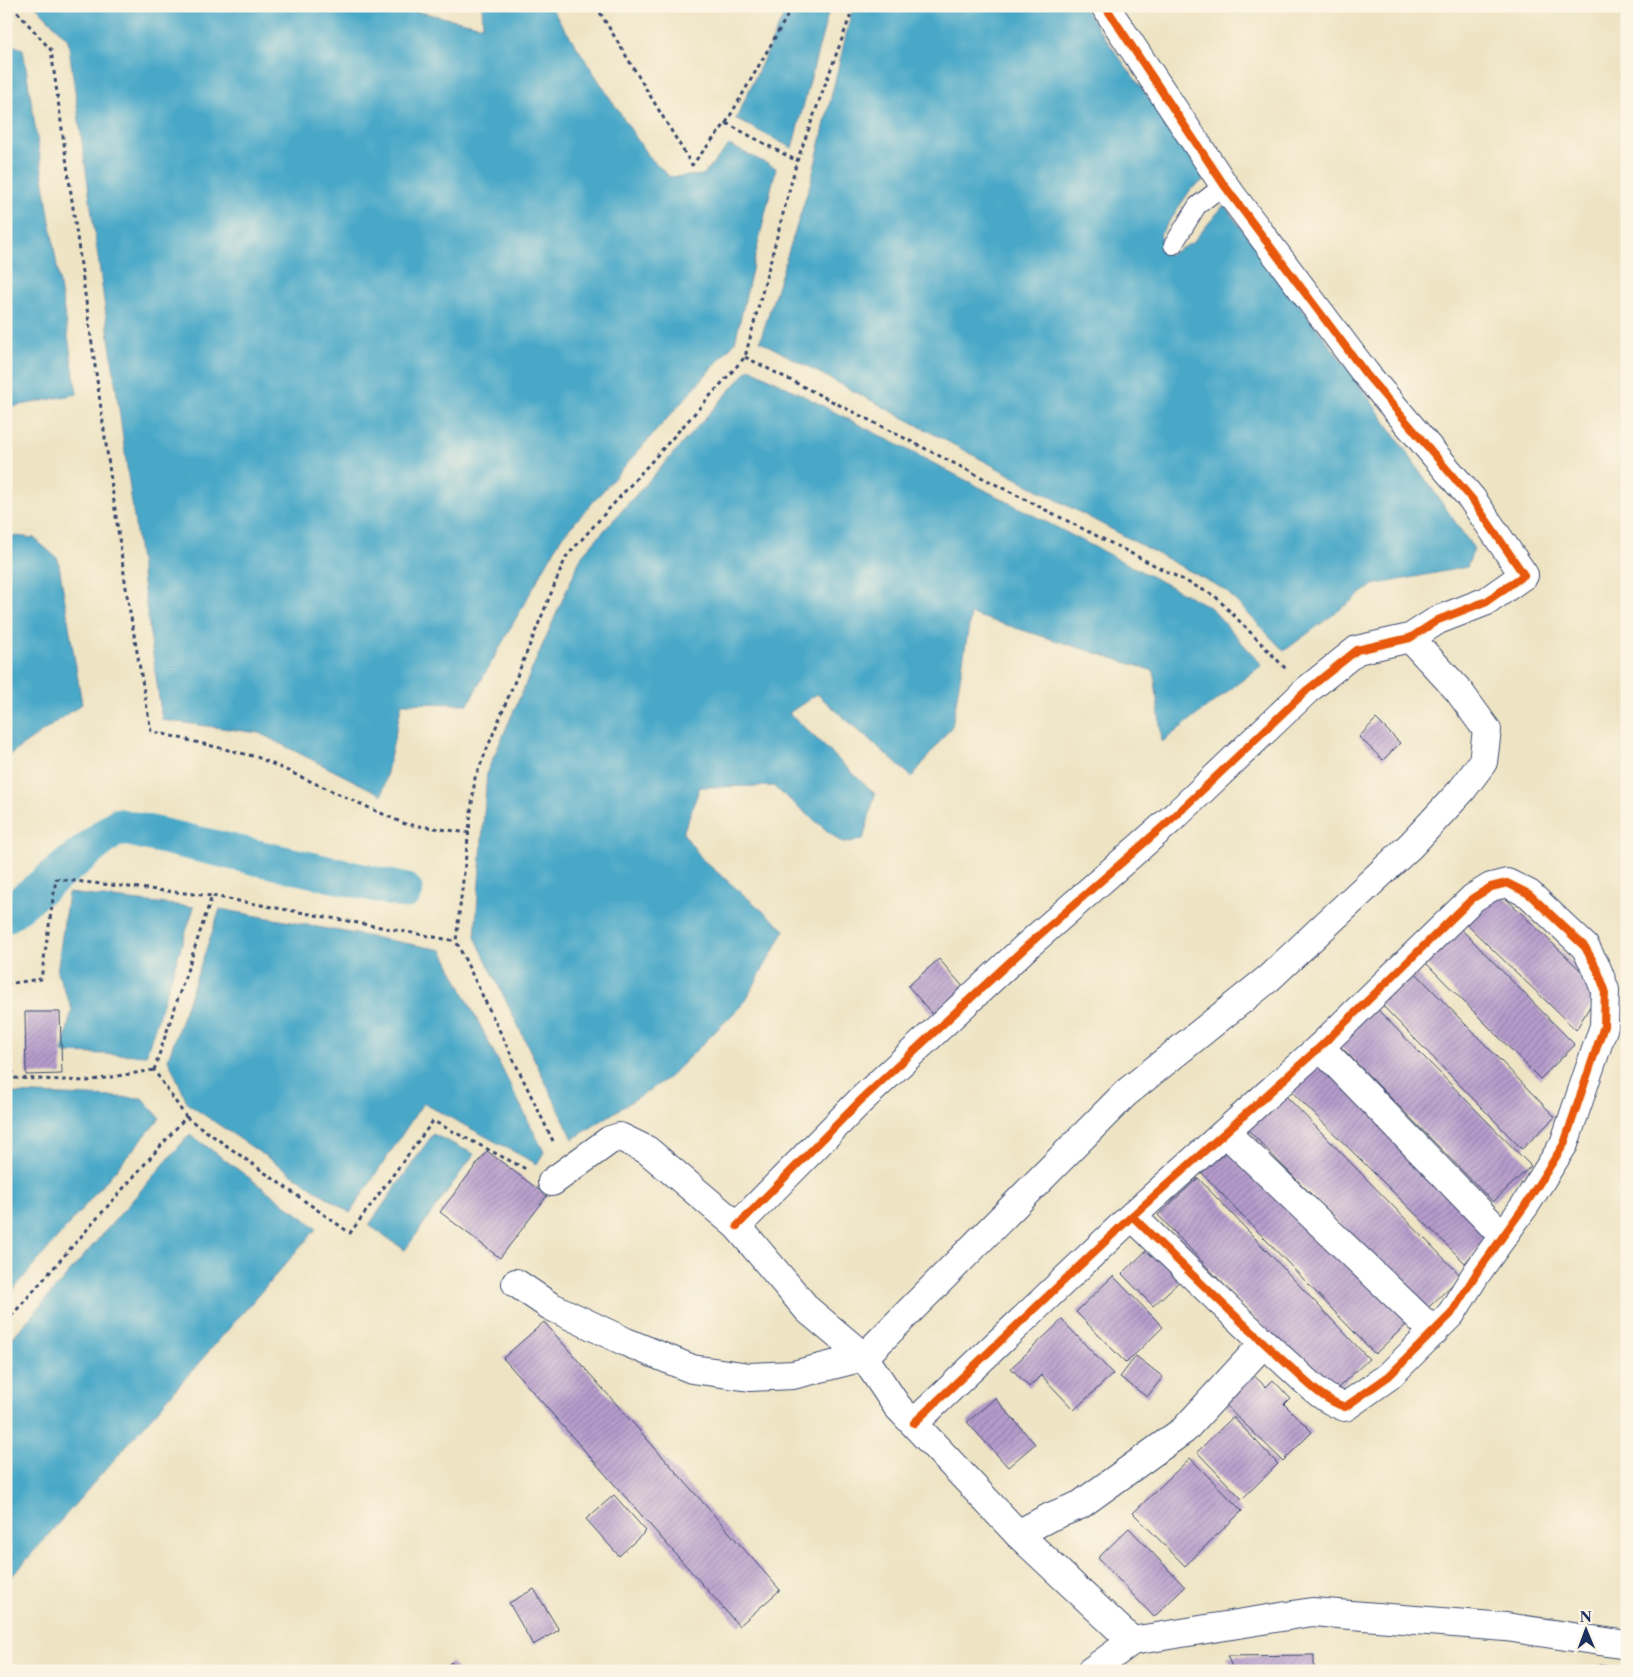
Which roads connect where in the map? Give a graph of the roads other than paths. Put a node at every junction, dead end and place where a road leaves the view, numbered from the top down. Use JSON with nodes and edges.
{"nodes":[{"id":1,"x":1105,"y":6,"type":"edge"},
{"id":2,"x":1224,"y":185,"type":"junction"},
{"id":3,"x":1173,"y":245,"type":"dead end"},
{"id":4,"x":1410,"y":638,"type":"junction"},
{"id":5,"x":1320,"y":1047,"type":"junction"},
{"id":6,"x":1226,"y":1133,"type":"junction"},
{"id":7,"x":562,"y":1175,"type":"road end"},
{"id":8,"x":1132,"y":1216,"type":"junction"},
{"id":9,"x":738,"y":1226,"type":"junction"},
{"id":10,"x":1503,"y":1236,"type":"junction"},
{"id":11,"x":516,"y":1283,"type":"dead end"},
{"id":12,"x":1434,"y":1332,"type":"junction"},
{"id":13,"x":1263,"y":1344,"type":"junction"},
{"id":14,"x":864,"y":1357,"type":"junction"},
{"id":15,"x":914,"y":1423,"type":"junction"},
{"id":16,"x":1018,"y":1534,"type":"junction"},
{"id":17,"x":1132,"y":1642,"type":"junction"},
{"id":18,"x":1627,"y":1645,"type":"edge"},
{"id":19,"x":1091,"y":1671,"type":"edge"}],
"edges":[{"from":1,"to":2,"type":"street"},
{"from":2,"to":3,"type":"lane"},
{"from":2,"to":4,"type":"street"},
{"from":4,"to":9,"type":"street"},
{"from":4,"to":14,"type":"street"},
{"from":5,"to":6,"type":"street"},
{"from":5,"to":10,"type":"street"},
{"from":5,"to":10,"type":"street"},
{"from":6,"to":8,"type":"street"},
{"from":6,"to":12,"type":"street"},
{"from":7,"to":9,"type":"street"},
{"from":8,"to":13,"type":"street"},
{"from":8,"to":15,"type":"street"},
{"from":9,"to":14,"type":"street"},
{"from":10,"to":12,"type":"street"},
{"from":11,"to":14,"type":"street"},
{"from":12,"to":13,"type":"street"},
{"from":13,"to":16,"type":"street"},
{"from":14,"to":15,"type":"street"},
{"from":15,"to":16,"type":"street"},
{"from":16,"to":17,"type":"street"},
{"from":17,"to":18,"type":"street"},
{"from":17,"to":19,"type":"street"}]}
